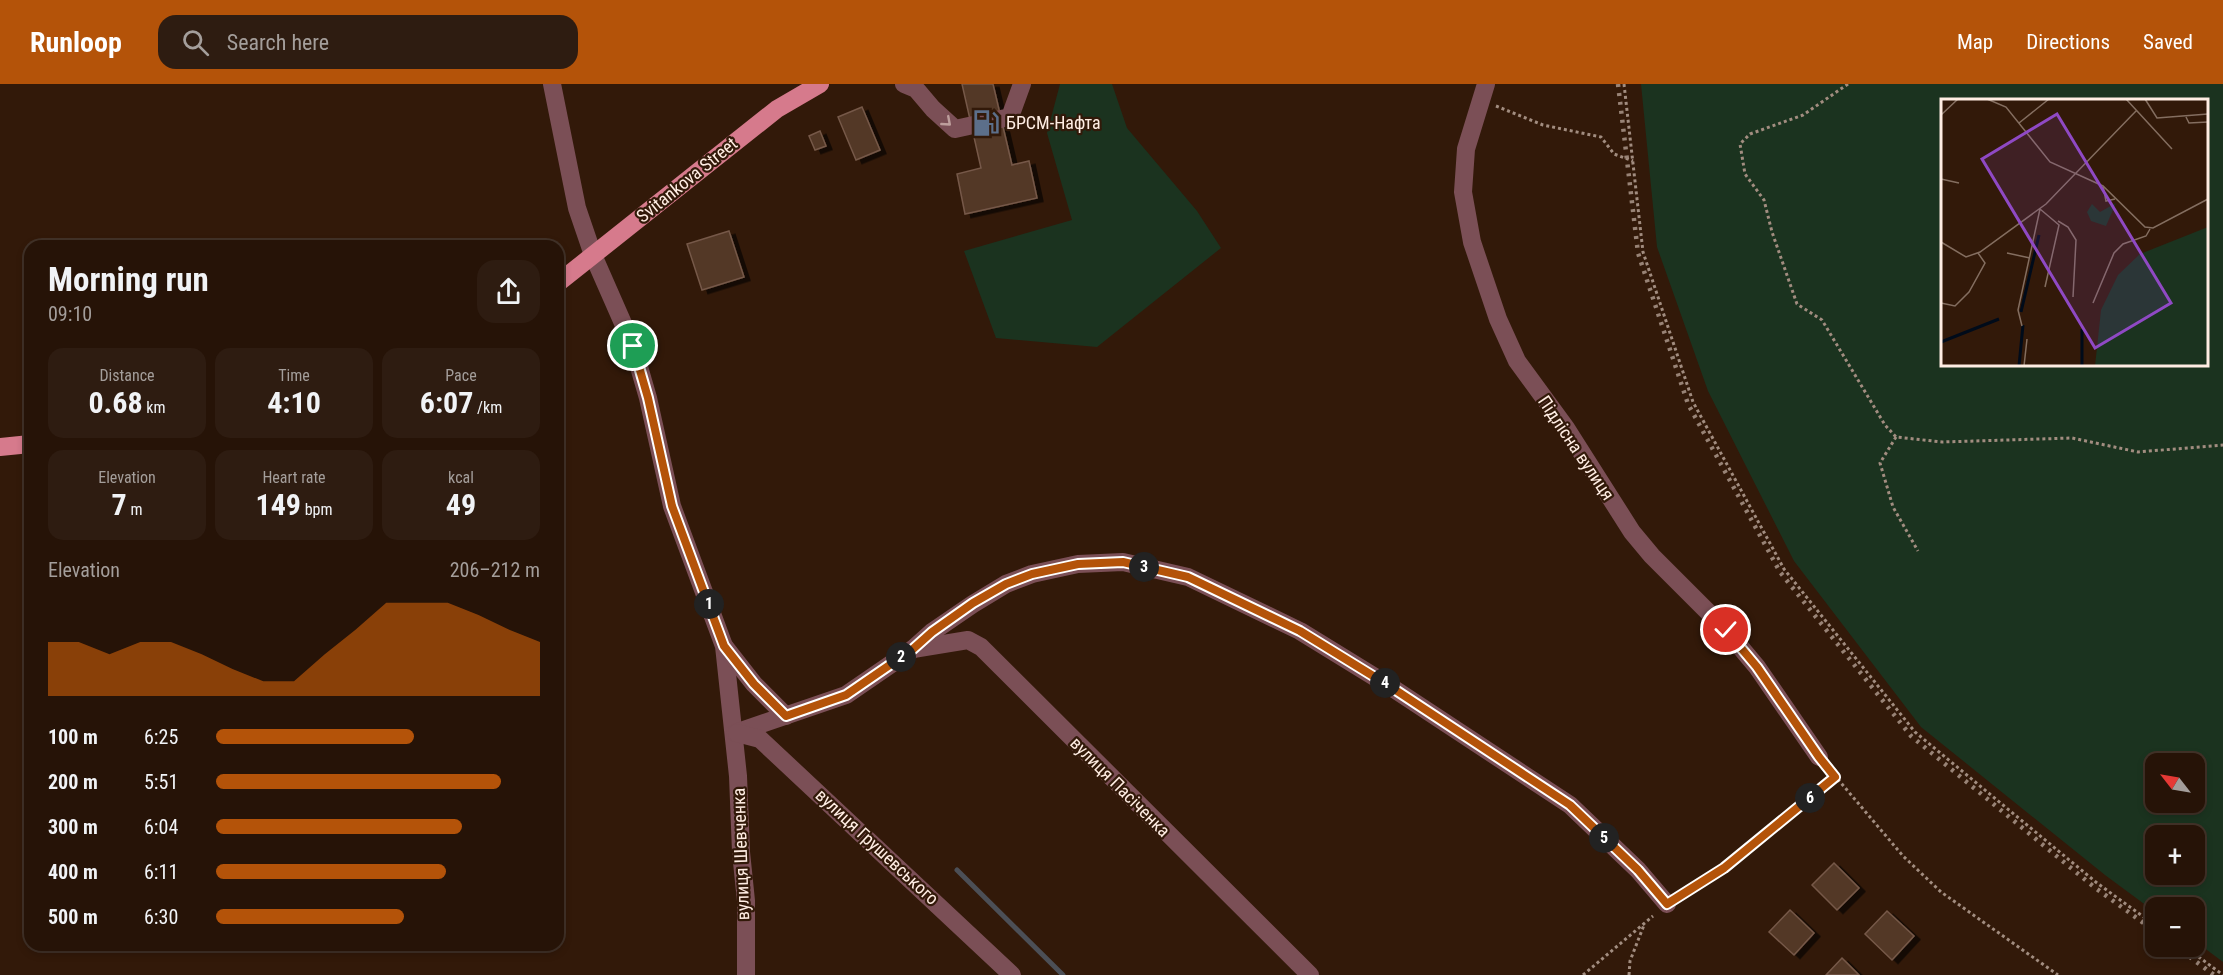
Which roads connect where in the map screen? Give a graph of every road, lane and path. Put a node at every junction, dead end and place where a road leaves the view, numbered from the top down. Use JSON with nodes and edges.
{"nodes":[{"id":1,"x":552,"y":84,"type":"edge"},
{"id":2,"x":820,"y":84,"type":"edge"},
{"id":3,"x":904,"y":84,"type":"edge"},
{"id":4,"x":1023,"y":84,"type":"edge"},
{"id":5,"x":1624,"y":84,"type":"edge"},
{"id":6,"x":1848,"y":84,"type":"edge"},
{"id":7,"x":1483,"y":92,"type":"edge"},
{"id":8,"x":1633,"y":161,"type":"junction"},
{"id":9,"x":593,"y":255,"type":"junction"},
{"id":10,"x":564,"y":278,"type":"edge"},
{"id":11,"x":1896,"y":437,"type":"junction"},
{"id":12,"x":24,"y":445,"type":"edge"},
{"id":13,"x":2223,"y":445,"type":"edge"},
{"id":14,"x":0,"y":447,"type":"edge"},
{"id":15,"x":1918,"y":551,"type":"dead end"},
{"id":16,"x":724,"y":646,"type":"junction"},
{"id":17,"x":913,"y":649,"type":"junction"},
{"id":18,"x":786,"y":716,"type":"junction"},
{"id":19,"x":735,"y":733,"type":"junction"},
{"id":20,"x":1819,"y":757,"type":"joint"},
{"id":21,"x":1835,"y":777,"type":"junction"},
{"id":22,"x":1667,"y":904,"type":"junction"},
{"id":23,"x":2145,"y":918,"type":"edge"},
{"id":24,"x":1645,"y":923,"type":"junction"},
{"id":25,"x":2199,"y":957,"type":"edge"},
{"id":26,"x":746,"y":975,"type":"edge"},
{"id":27,"x":1012,"y":975,"type":"edge"},
{"id":28,"x":1310,"y":975,"type":"edge"},
{"id":29,"x":1583,"y":975,"type":"edge"},
{"id":30,"x":1629,"y":975,"type":"edge"},
{"id":31,"x":2058,"y":975,"type":"edge"},
{"id":32,"x":2223,"y":975,"type":"edge"}],
"edges":[{"from":1,"to":9,"type":"street"},
{"from":2,"to":9,"type":"main road","name":"Svitankova Street"},
{"from":3,"to":4,"type":"street","one_way":true},
{"from":5,"to":8,"type":"path"},
{"from":6,"to":11,"type":"path"},
{"from":7,"to":8,"type":"path"},
{"from":7,"to":20,"type":"street","name":"Підлісна вулиця"},
{"from":8,"to":23,"type":"path"},
{"from":9,"to":10,"type":"main road","name":"Svitankova Street"},
{"from":9,"to":16,"type":"street"},
{"from":11,"to":13,"type":"path"},
{"from":11,"to":15,"type":"path"},
{"from":12,"to":14,"type":"main road"},
{"from":16,"to":18,"type":"street"},
{"from":16,"to":19,"type":"street","name":"вулиця Шевченка"},
{"from":17,"to":18,"type":"street","name":"вулиця Пасіченка"},
{"from":17,"to":22,"type":"street","name":"вулиця Пасіченка"},
{"from":17,"to":28,"type":"street","name":"вулиця Пасіченка"},
{"from":18,"to":19,"type":"street","name":"вулиця Пасіченка"},
{"from":19,"to":26,"type":"street","name":"вулиця Шевченка"},
{"from":19,"to":27,"type":"street","name":"вулиця Грушевського"},
{"from":20,"to":21,"type":"path"},
{"from":21,"to":22,"type":"path"},
{"from":21,"to":31,"type":"path"},
{"from":22,"to":24,"type":"path"},
{"from":24,"to":29,"type":"path"},
{"from":24,"to":30,"type":"path"},
{"from":25,"to":32,"type":"path"}]}
